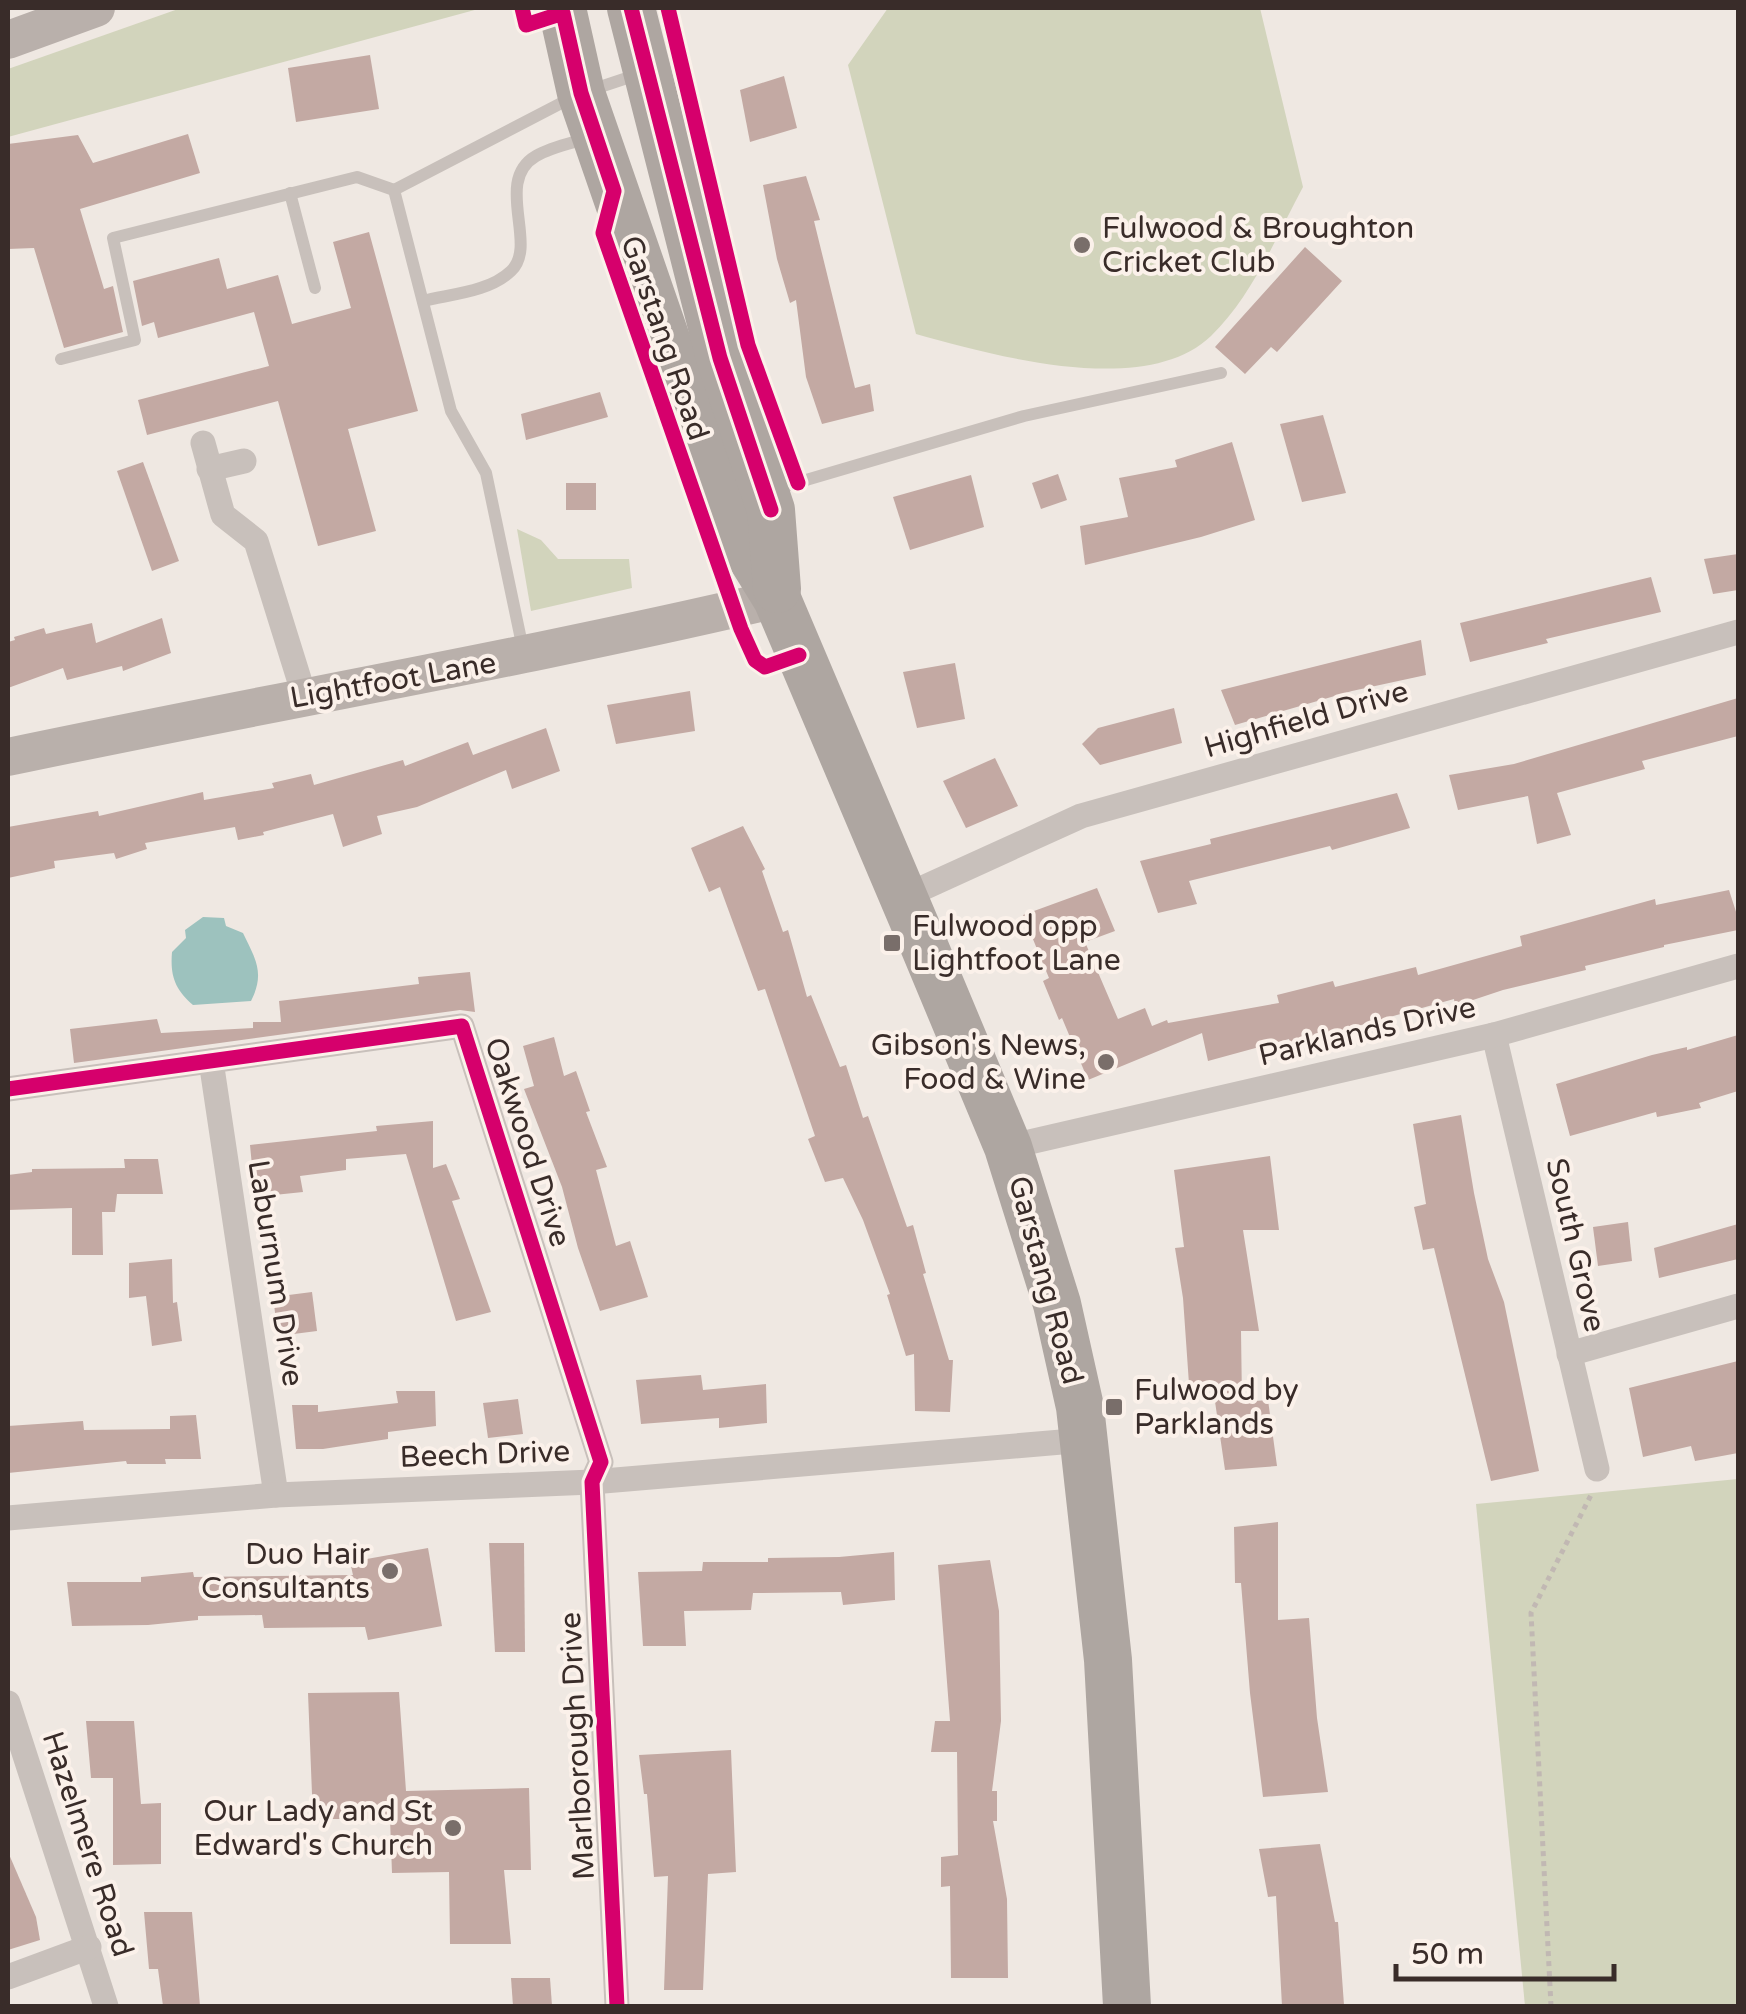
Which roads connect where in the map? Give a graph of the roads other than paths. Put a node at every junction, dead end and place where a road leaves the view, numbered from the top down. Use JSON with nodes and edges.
{"nodes":[{"id":1,"x":96,"y":8,"type":"edge"},
{"id":2,"x":562,"y":8,"type":"edge"},
{"id":3,"x":631,"y":8,"type":"edge"},
{"id":4,"x":8,"y":40,"type":"edge"},
{"id":5,"x":647,"y":71,"type":"junction"},
{"id":6,"x":588,"y":114,"type":"junction"},
{"id":7,"x":394,"y":190,"type":"junction"},
{"id":8,"x":290,"y":194,"type":"junction"},
{"id":9,"x":314,"y":288,"type":"dead end"},
{"id":10,"x":423,"y":300,"type":"junction"},
{"id":11,"x":60,"y":359,"type":"dead end"},
{"id":12,"x":1221,"y":373,"type":"dead end"},
{"id":13,"x":203,"y":443,"type":"dead end"},
{"id":14,"x":244,"y":461,"type":"dead end"},
{"id":15,"x":209,"y":469,"type":"junction"},
{"id":16,"x":765,"y":492,"type":"junction"},
{"id":17,"x":777,"y":599,"type":"junction"},
{"id":18,"x":1738,"y":632,"type":"edge"},
{"id":19,"x":524,"y":656,"type":"junction"},
{"id":20,"x":304,"y":695,"type":"junction"},
{"id":21,"x":8,"y":756,"type":"edge"},
{"id":22,"x":901,"y":898,"type":"junction"},
{"id":23,"x":1738,"y":966,"type":"edge"},
{"id":24,"x":1494,"y":1035,"type":"junction"},
{"id":25,"x":211,"y":1061,"type":"junction"},
{"id":26,"x":8,"y":1089,"type":"edge"},
{"id":27,"x":1008,"y":1146,"type":"junction"},
{"id":28,"x":1738,"y":1306,"type":"edge"},
{"id":29,"x":1568,"y":1354,"type":"junction"},
{"id":30,"x":1084,"y":1440,"type":"junction"},
{"id":31,"x":1597,"y":1469,"type":"road end"},
{"id":32,"x":592,"y":1482,"type":"junction"},
{"id":33,"x":276,"y":1494,"type":"junction"},
{"id":34,"x":8,"y":1518,"type":"edge"},
{"id":35,"x":8,"y":1703,"type":"edge"},
{"id":36,"x":89,"y":1948,"type":"junction"},
{"id":37,"x":8,"y":1977,"type":"edge"},
{"id":38,"x":106,"y":2006,"type":"edge"},
{"id":39,"x":616,"y":2006,"type":"edge"},
{"id":40,"x":1127,"y":2006,"type":"edge"}],
"edges":[{"from":1,"to":4,"type":"street"},
{"from":2,"to":6,"type":"highway","name":"Garstang Road"},
{"from":3,"to":5,"type":"highway","name":"Garstang Road"},
{"from":5,"to":6,"type":"lane"},
{"from":5,"to":16,"type":"highway","name":"Garstang Road"},
{"from":6,"to":7,"type":"lane"},
{"from":6,"to":10,"type":"lane"},
{"from":6,"to":17,"type":"highway","name":"Garstang Road"},
{"from":7,"to":8,"type":"lane"},
{"from":7,"to":10,"type":"lane"},
{"from":8,"to":9,"type":"lane"},
{"from":8,"to":11,"type":"lane"},
{"from":10,"to":19,"type":"lane"},
{"from":12,"to":16,"type":"lane"},
{"from":13,"to":15,"type":"street"},
{"from":14,"to":15,"type":"street"},
{"from":15,"to":20,"type":"street"},
{"from":16,"to":17,"type":"highway","name":"Garstang Road"},
{"from":17,"to":19,"type":"street","name":"Lightfoot Lane"},
{"from":17,"to":22,"type":"highway","name":"Garstang Road"},
{"from":18,"to":22,"type":"street","name":"Highfield Drive"},
{"from":19,"to":20,"type":"street","name":"Lightfoot Lane"},
{"from":20,"to":21,"type":"street","name":"Lightfoot Lane"},
{"from":22,"to":27,"type":"highway","name":"Garstang Road"},
{"from":23,"to":24,"type":"street","name":"Parklands Drive"},
{"from":24,"to":27,"type":"street","name":"Parklands Drive"},
{"from":24,"to":29,"type":"street","name":"South Grove"},
{"from":25,"to":26,"type":"street","name":"Oakwood Drive"},
{"from":25,"to":32,"type":"street","name":"Oakwood Drive"},
{"from":25,"to":33,"type":"street","name":"Laburnum Drive"},
{"from":27,"to":30,"type":"highway","name":"Garstang Road"},
{"from":28,"to":29,"type":"street"},
{"from":29,"to":31,"type":"street","name":"South Grove"},
{"from":30,"to":32,"type":"street","name":"Beech Drive"},
{"from":30,"to":40,"type":"highway","name":"Garstang Road"},
{"from":32,"to":33,"type":"street","name":"Beech Drive"},
{"from":32,"to":39,"type":"street","name":"Marlborough Drive"},
{"from":33,"to":34,"type":"street","name":"Beech Drive"},
{"from":35,"to":36,"type":"street","name":"Hazelmere Road"},
{"from":36,"to":37,"type":"street"},
{"from":36,"to":38,"type":"street","name":"Hazelmere Road"}]}
